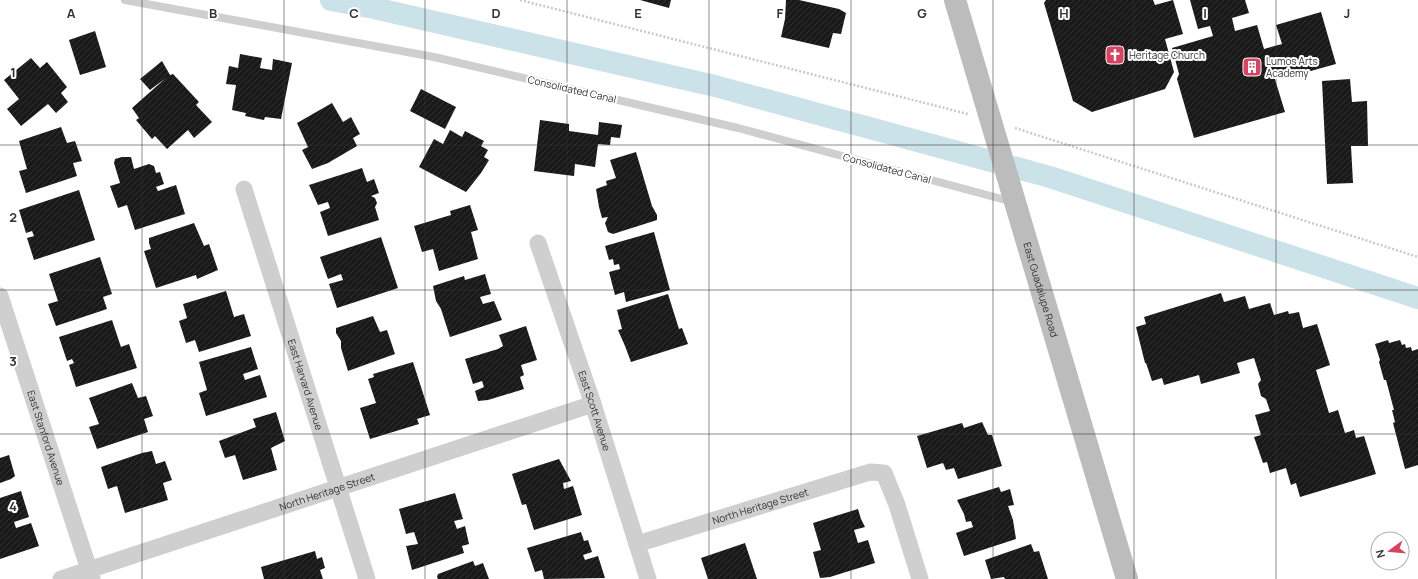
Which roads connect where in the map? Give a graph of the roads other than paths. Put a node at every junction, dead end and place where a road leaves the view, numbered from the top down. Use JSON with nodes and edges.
{"nodes":[{"id":1,"x":125,"y":0,"type":"edge"},
{"id":2,"x":955,"y":0,"type":"edge"},
{"id":3,"x":244,"y":189,"type":"dead end"},
{"id":4,"x":1014,"y":198,"type":"junction"},
{"id":5,"x":538,"y":243,"type":"dead end"},
{"id":6,"x":0,"y":296,"type":"edge"},
{"id":7,"x":592,"y":404,"type":"junction"},
{"id":8,"x":339,"y":488,"type":"junction"},
{"id":9,"x":637,"y":544,"type":"junction"},
{"id":10,"x":91,"y":574,"type":"edge"},
{"id":11,"x":61,"y":579,"type":"edge"},
{"id":12,"x":368,"y":579,"type":"edge"},
{"id":13,"x":648,"y":579,"type":"edge"},
{"id":14,"x":920,"y":579,"type":"edge"},
{"id":15,"x":1127,"y":579,"type":"edge"}],
"edges":[{"from":1,"to":4,"type":"lane","name":"Consolidated Canal"},
{"from":2,"to":4,"type":"main road","name":"East Guadalupe Road"},
{"from":3,"to":8,"type":"street","name":"East Harvard Avenue"},
{"from":4,"to":15,"type":"main road","name":"East Guadalupe Road"},
{"from":5,"to":7,"type":"street","name":"East Scott Avenue"},
{"from":6,"to":10,"type":"street","name":"East Stanford Avenue"},
{"from":7,"to":8,"type":"street","name":"North Heritage Street"},
{"from":7,"to":9,"type":"street","name":"East Scott Avenue"},
{"from":8,"to":10,"type":"street","name":"North Heritage Street"},
{"from":8,"to":12,"type":"street","name":"East Harvard Avenue"},
{"from":9,"to":13,"type":"street","name":"East Scott Avenue"},
{"from":9,"to":14,"type":"street","name":"North Heritage Street"},
{"from":10,"to":11,"type":"street","name":"North Heritage Street"}]}
